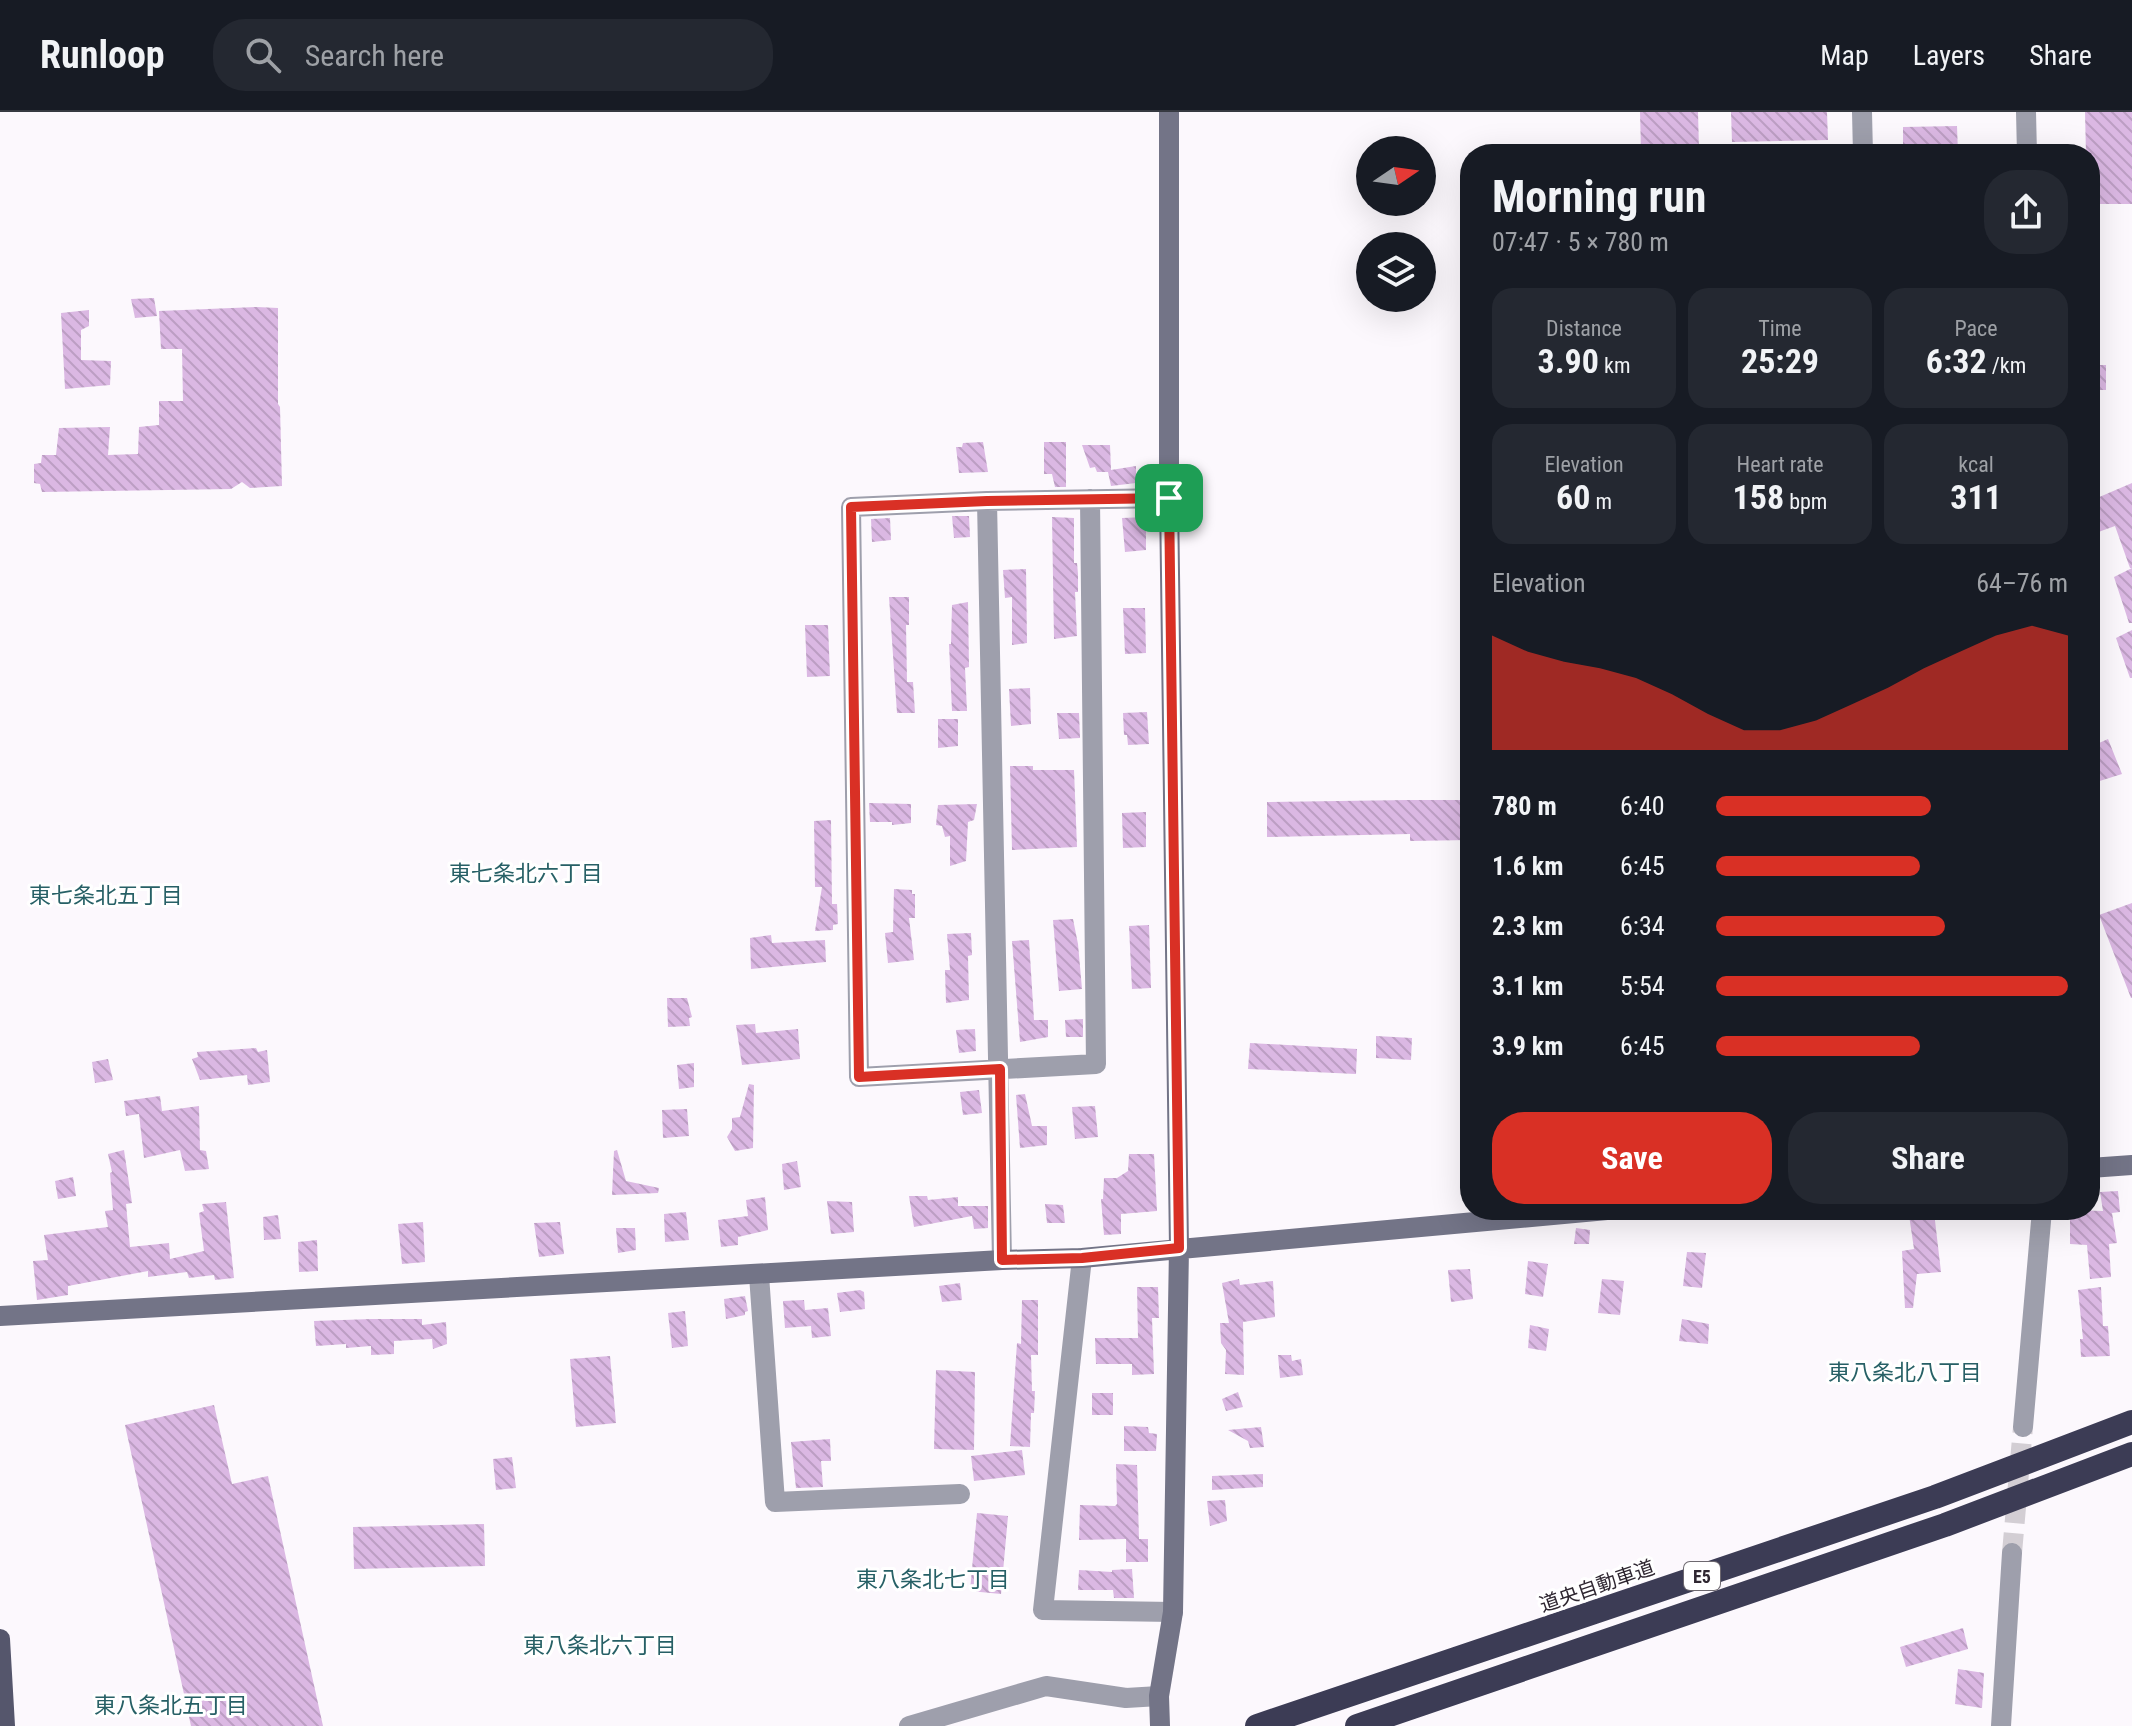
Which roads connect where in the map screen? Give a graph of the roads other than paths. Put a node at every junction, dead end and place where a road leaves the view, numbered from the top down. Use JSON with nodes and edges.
{"nodes":[{"id":1,"x":1169,"y":112,"type":"edge"},
{"id":2,"x":1862,"y":112,"type":"edge"},
{"id":3,"x":2026,"y":112,"type":"edge"},
{"id":4,"x":1863,"y":144,"type":"edge"},
{"id":5,"x":2027,"y":144,"type":"edge"},
{"id":6,"x":1169,"y":498,"type":"junction"},
{"id":7,"x":1090,"y":499,"type":"junction"},
{"id":8,"x":987,"y":501,"type":"junction"},
{"id":9,"x":1000,"y":1069,"type":"junction"},
{"id":10,"x":2132,"y":1165,"type":"edge"},
{"id":11,"x":2100,"y":1167,"type":"edge"},
{"id":12,"x":1494,"y":1220,"type":"edge"},
{"id":13,"x":2041,"y":1220,"type":"edge"},
{"id":14,"x":1179,"y":1248,"type":"junction"},
{"id":15,"x":1082,"y":1258,"type":"junction"},
{"id":16,"x":1002,"y":1260,"type":"junction"},
{"id":17,"x":759,"y":1275,"type":"junction"},
{"id":18,"x":0,"y":1316,"type":"edge"},
{"id":19,"x":2132,"y":1422,"type":"edge"},
{"id":20,"x":2023,"y":1427,"type":"tunnel mouth"},
{"id":21,"x":2132,"y":1454,"type":"edge"},
{"id":22,"x":960,"y":1494,"type":"dead end"},
{"id":23,"x":2012,"y":1553,"type":"tunnel mouth"},
{"id":24,"x":1173,"y":1612,"type":"junction"},
{"id":25,"x":0,"y":1639,"type":"edge"},
{"id":26,"x":1159,"y":1696,"type":"junction"},
{"id":27,"x":1263,"y":1724,"type":"edge"},
{"id":28,"x":5,"y":1726,"type":"edge"},
{"id":29,"x":909,"y":1726,"type":"edge"},
{"id":30,"x":1160,"y":1726,"type":"edge"},
{"id":31,"x":1357,"y":1726,"type":"edge"},
{"id":32,"x":2001,"y":1726,"type":"edge"}],
"edges":[{"from":1,"to":6,"type":"street"},
{"from":2,"to":4,"type":"street"},
{"from":3,"to":5,"type":"street"},
{"from":6,"to":7,"type":"street"},
{"from":6,"to":14,"type":"street"},
{"from":7,"to":8,"type":"street"},
{"from":7,"to":9,"type":"street"},
{"from":8,"to":9,"type":"street"},
{"from":8,"to":9,"type":"street"},
{"from":9,"to":16,"type":"street"},
{"from":10,"to":11,"type":"street"},
{"from":12,"to":14,"type":"street"},
{"from":13,"to":20,"type":"street"},
{"from":14,"to":15,"type":"street"},
{"from":14,"to":24,"type":"street"},
{"from":15,"to":16,"type":"street"},
{"from":15,"to":24,"type":"street"},
{"from":16,"to":17,"type":"street"},
{"from":17,"to":18,"type":"street"},
{"from":17,"to":22,"type":"street"},
{"from":19,"to":27,"type":"highway","name":"道央自動車道","number":"E5"},
{"from":21,"to":31,"type":"highway","number":"E5"},
{"from":23,"to":32,"type":"street"},
{"from":24,"to":26,"type":"street"},
{"from":25,"to":28,"type":"main road"},
{"from":26,"to":29,"type":"street"},
{"from":26,"to":30,"type":"street"}]}
